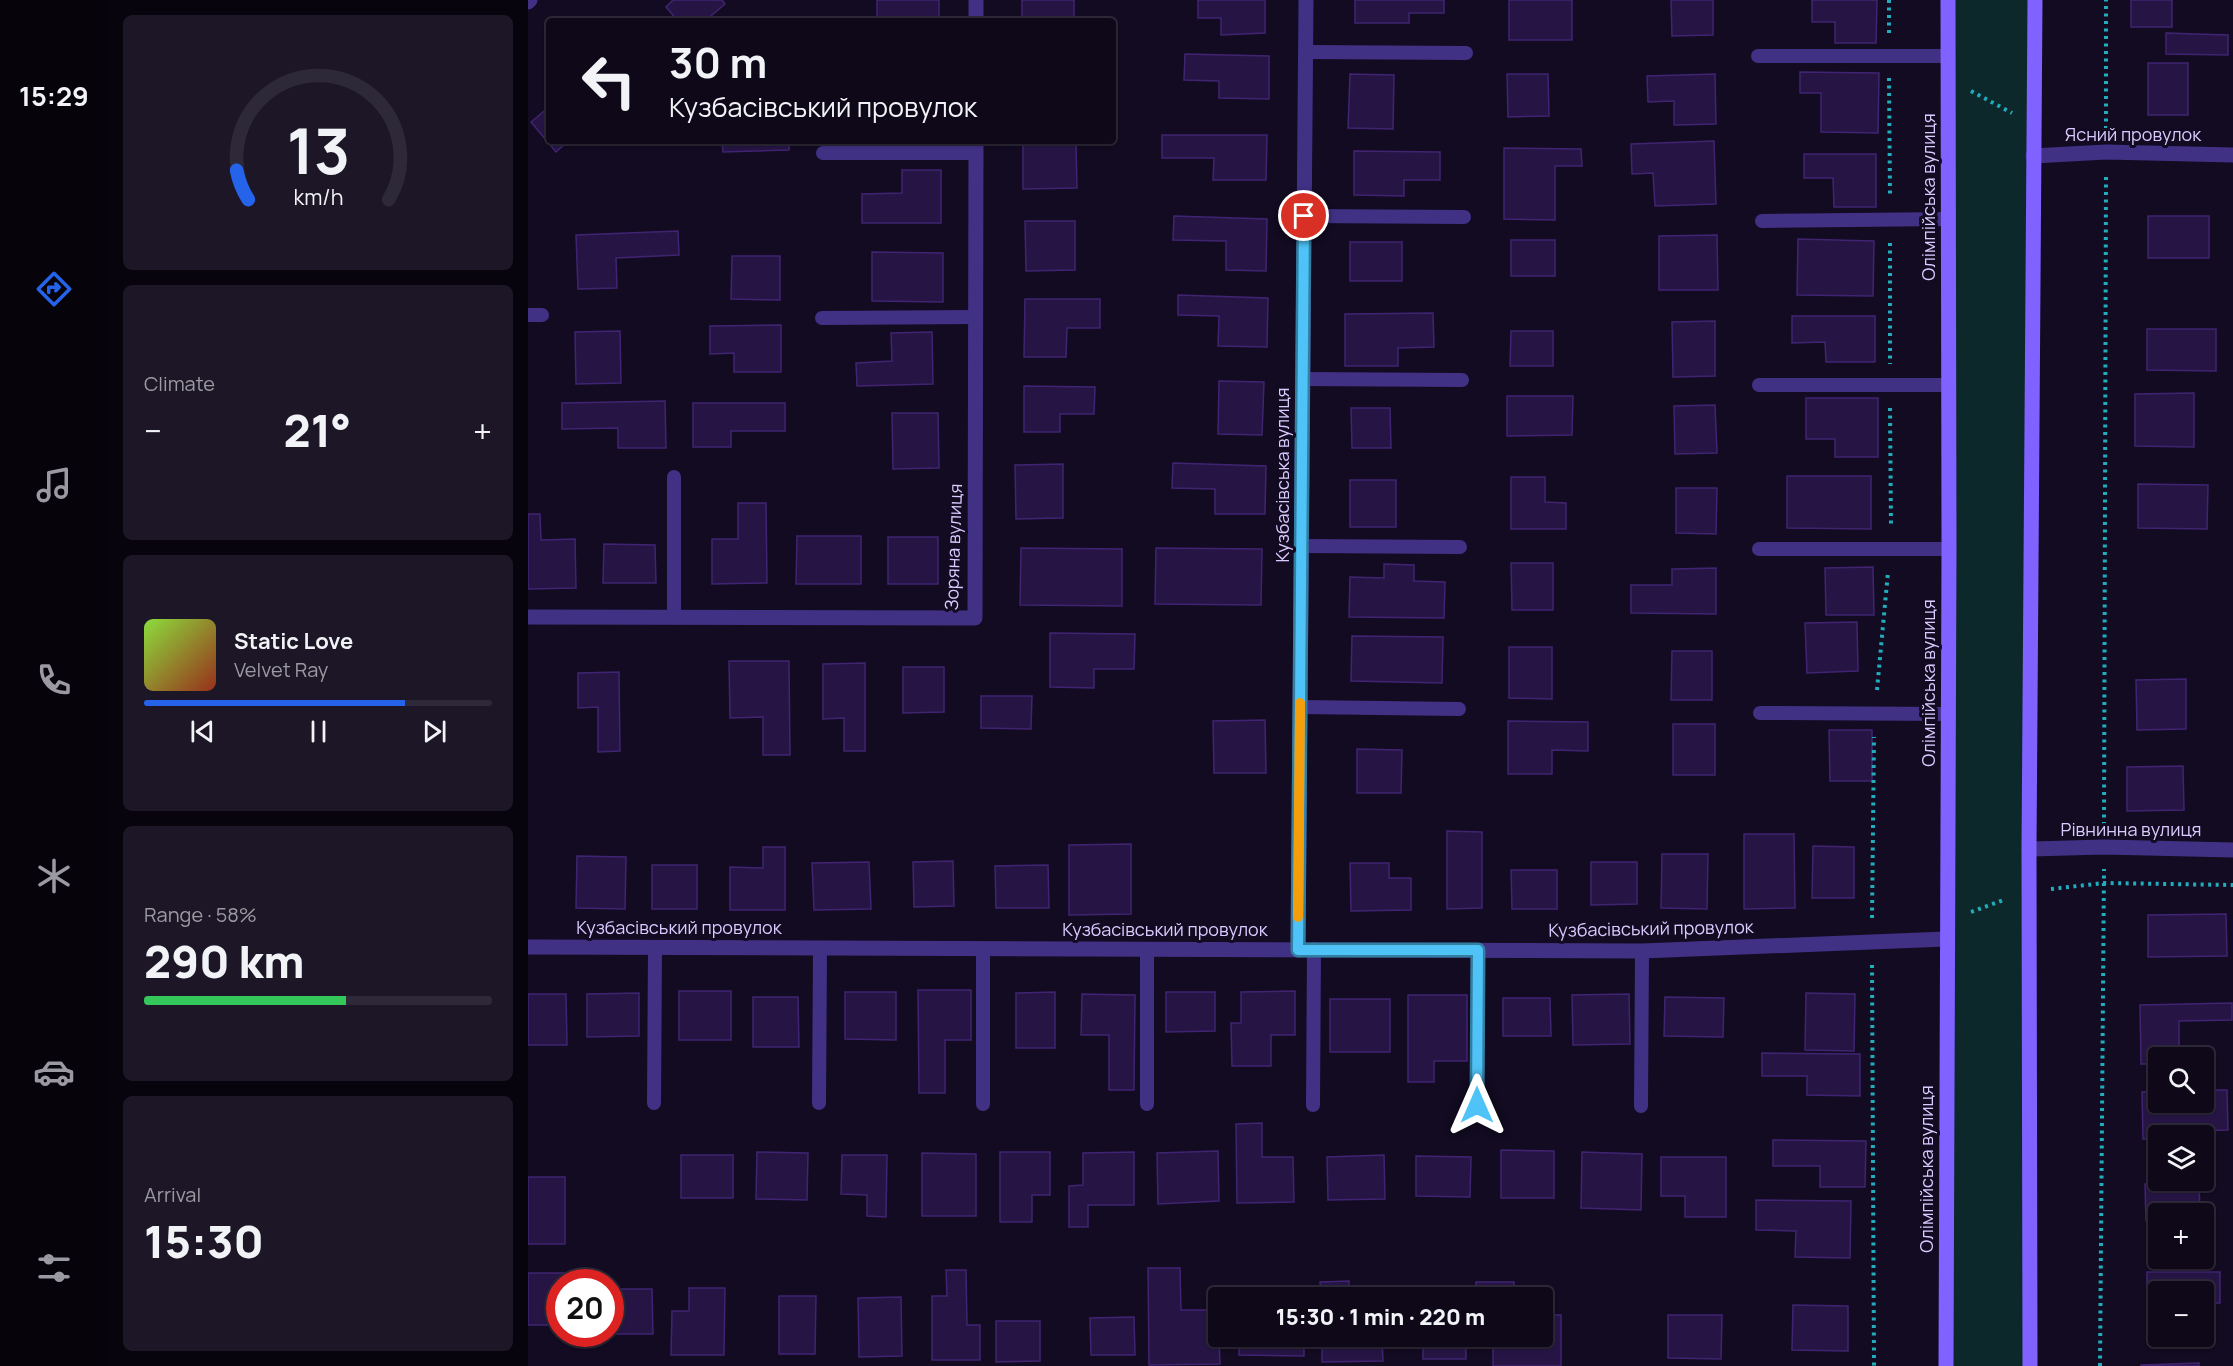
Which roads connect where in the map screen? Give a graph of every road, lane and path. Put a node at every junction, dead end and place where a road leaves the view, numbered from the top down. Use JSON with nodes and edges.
{"nodes":[{"id":1,"x":976,"y":0,"type":"edge"},
{"id":2,"x":1306,"y":0,"type":"edge"},
{"id":3,"x":1889,"y":0,"type":"edge"},
{"id":4,"x":1948,"y":0,"type":"edge"},
{"id":5,"x":2035,"y":0,"type":"edge"},
{"id":6,"x":2106,"y":0,"type":"edge"},
{"id":7,"x":976,"y":18,"type":"edge"},
{"id":8,"x":1306,"y":52,"type":"junction"},
{"id":9,"x":1466,"y":53,"type":"dead end"},
{"id":10,"x":1758,"y":56,"type":"dead end"},
{"id":11,"x":1889,"y":56,"type":"junction"},
{"id":12,"x":1948,"y":56,"type":"junction"},
{"id":13,"x":1948,"y":78,"type":"junction"},
{"id":14,"x":2034,"y":125,"type":"junction"},
{"id":15,"x":976,"y":147,"type":"edge"},
{"id":16,"x":2106,"y":152,"type":"junction"},
{"id":17,"x":823,"y":153,"type":"dead end"},
{"id":18,"x":2233,"y":155,"type":"edge"},
{"id":19,"x":2033,"y":156,"type":"junction"},
{"id":20,"x":1304,"y":216,"type":"junction"},
{"id":21,"x":1464,"y":217,"type":"dead end"},
{"id":22,"x":1949,"y":219,"type":"junction"},
{"id":23,"x":1762,"y":221,"type":"dead end"},
{"id":24,"x":1890,"y":221,"type":"junction"},
{"id":25,"x":822,"y":318,"type":"dead end"},
{"id":26,"x":976,"y":318,"type":"junction"},
{"id":27,"x":1303,"y":379,"type":"junction"},
{"id":28,"x":1462,"y":380,"type":"dead end"},
{"id":29,"x":1759,"y":385,"type":"dead end"},
{"id":30,"x":1949,"y":385,"type":"junction"},
{"id":31,"x":1890,"y":386,"type":"junction"},
{"id":32,"x":674,"y":477,"type":"dead end"},
{"id":33,"x":1302,"y":546,"type":"junction"},
{"id":34,"x":1460,"y":547,"type":"dead end"},
{"id":35,"x":1891,"y":548,"type":"junction"},
{"id":36,"x":1759,"y":549,"type":"dead end"},
{"id":37,"x":1949,"y":549,"type":"junction"},
{"id":38,"x":528,"y":617,"type":"edge"},
{"id":39,"x":674,"y":617,"type":"junction"},
{"id":40,"x":1300,"y":707,"type":"junction"},
{"id":41,"x":1459,"y":708,"type":"dead end"},
{"id":42,"x":1760,"y":713,"type":"dead end"},
{"id":43,"x":1875,"y":713,"type":"junction"},
{"id":44,"x":1949,"y":714,"type":"junction"},
{"id":45,"x":2104,"y":847,"type":"junction"},
{"id":46,"x":2029,"y":849,"type":"junction"},
{"id":47,"x":2233,"y":850,"type":"edge"},
{"id":48,"x":2104,"y":884,"type":"junction"},
{"id":49,"x":2233,"y":885,"type":"edge"},
{"id":50,"x":2029,"y":891,"type":"junction"},
{"id":51,"x":1946,"y":939,"type":"junction"},
{"id":52,"x":1872,"y":941,"type":"junction"},
{"id":53,"x":528,"y":947,"type":"edge"},
{"id":54,"x":655,"y":947,"type":"junction"},
{"id":55,"x":820,"y":948,"type":"junction"},
{"id":56,"x":983,"y":949,"type":"junction"},
{"id":57,"x":1147,"y":949,"type":"junction"},
{"id":58,"x":1306,"y":950,"type":"junction"},
{"id":59,"x":1478,"y":950,"type":"junction"},
{"id":60,"x":1642,"y":951,"type":"junction"},
{"id":61,"x":654,"y":1103,"type":"dead end"},
{"id":62,"x":819,"y":1103,"type":"dead end"},
{"id":63,"x":983,"y":1104,"type":"dead end"},
{"id":64,"x":1147,"y":1104,"type":"dead end"},
{"id":65,"x":1313,"y":1105,"type":"dead end"},
{"id":66,"x":1477,"y":1105,"type":"dead end"},
{"id":67,"x":1641,"y":1106,"type":"dead end"},
{"id":68,"x":1874,"y":1366,"type":"edge"},
{"id":69,"x":1946,"y":1366,"type":"edge"},
{"id":70,"x":2030,"y":1366,"type":"edge"},
{"id":71,"x":2100,"y":1366,"type":"edge"}],
"edges":[{"from":1,"to":7,"type":"street"},
{"from":2,"to":8,"type":"street","name":"Кузбасівська вулиця"},
{"from":3,"to":11,"type":"path"},
{"from":4,"to":12,"type":"main road","name":"Олімпійська вулиця"},
{"from":5,"to":14,"type":"main road"},
{"from":6,"to":16,"type":"path"},
{"from":8,"to":9,"type":"lane"},
{"from":8,"to":20,"type":"street","name":"Кузбасівська вулиця"},
{"from":10,"to":11,"type":"lane"},
{"from":11,"to":12,"type":"lane"},
{"from":11,"to":24,"type":"path"},
{"from":12,"to":13,"type":"main road","name":"Олімпійська вулиця"},
{"from":13,"to":14,"type":"path"},
{"from":13,"to":22,"type":"main road","name":"Олімпійська вулиця"},
{"from":14,"to":19,"type":"main road"},
{"from":15,"to":17,"type":"lane"},
{"from":15,"to":26,"type":"street","name":"Зоряна вулиця"},
{"from":16,"to":18,"type":"street","name":"Ясний провулок"},
{"from":16,"to":19,"type":"street","name":"Ясний провулок"},
{"from":16,"to":45,"type":"path"},
{"from":19,"to":46,"type":"main road"},
{"from":20,"to":21,"type":"lane"},
{"from":20,"to":27,"type":"street","name":"Кузбасівська вулиця"},
{"from":22,"to":24,"type":"lane"},
{"from":22,"to":30,"type":"main road","name":"Олімпійська вулиця"},
{"from":23,"to":24,"type":"lane"},
{"from":24,"to":31,"type":"path"},
{"from":25,"to":26,"type":"lane"},
{"from":26,"to":39,"type":"street","name":"Зоряна вулиця"},
{"from":27,"to":28,"type":"lane"},
{"from":27,"to":33,"type":"street","name":"Кузбасівська вулиця"},
{"from":29,"to":31,"type":"lane"},
{"from":30,"to":31,"type":"lane"},
{"from":30,"to":37,"type":"main road","name":"Олімпійська вулиця"},
{"from":31,"to":35,"type":"path"},
{"from":32,"to":39,"type":"lane"},
{"from":33,"to":34,"type":"lane"},
{"from":33,"to":40,"type":"street","name":"Кузбасівська вулиця"},
{"from":35,"to":36,"type":"lane"},
{"from":35,"to":37,"type":"lane"},
{"from":35,"to":43,"type":"path"},
{"from":37,"to":44,"type":"main road","name":"Олімпійська вулиця"},
{"from":38,"to":39,"type":"street","name":"Зоряна вулиця"},
{"from":40,"to":41,"type":"lane"},
{"from":40,"to":58,"type":"street","name":"Кузбасівська вулиця"},
{"from":42,"to":43,"type":"lane"},
{"from":43,"to":44,"type":"lane"},
{"from":43,"to":52,"type":"path"},
{"from":44,"to":51,"type":"main road","name":"Олімпійська вулиця"},
{"from":45,"to":46,"type":"street","name":"Рівнинна вулиця"},
{"from":45,"to":47,"type":"street","name":"Рівнинна вулиця"},
{"from":45,"to":48,"type":"path"},
{"from":46,"to":50,"type":"main road"},
{"from":48,"to":49,"type":"path"},
{"from":48,"to":50,"type":"path"},
{"from":48,"to":71,"type":"path"},
{"from":50,"to":70,"type":"main road"},
{"from":51,"to":52,"type":"street","name":"Кузбасівський провулок"},
{"from":51,"to":69,"type":"main road","name":"Олімпійська вулиця"},
{"from":52,"to":60,"type":"street","name":"Кузбасівський провулок"},
{"from":52,"to":68,"type":"path"},
{"from":53,"to":54,"type":"street","name":"Кузбасівський провулок"},
{"from":54,"to":55,"type":"street","name":"Кузбасівський провулок"},
{"from":54,"to":61,"type":"lane"},
{"from":55,"to":56,"type":"street","name":"Кузбасівський провулок"},
{"from":55,"to":62,"type":"lane"},
{"from":56,"to":57,"type":"street","name":"Кузбасівський провулок"},
{"from":56,"to":63,"type":"lane"},
{"from":57,"to":58,"type":"street","name":"Кузбасівський провулок"},
{"from":57,"to":64,"type":"lane"},
{"from":58,"to":59,"type":"street","name":"Кузбасівський провулок"},
{"from":58,"to":65,"type":"lane"},
{"from":59,"to":60,"type":"street","name":"Кузбасівський провулок"},
{"from":59,"to":66,"type":"lane"},
{"from":60,"to":67,"type":"lane"}]}
